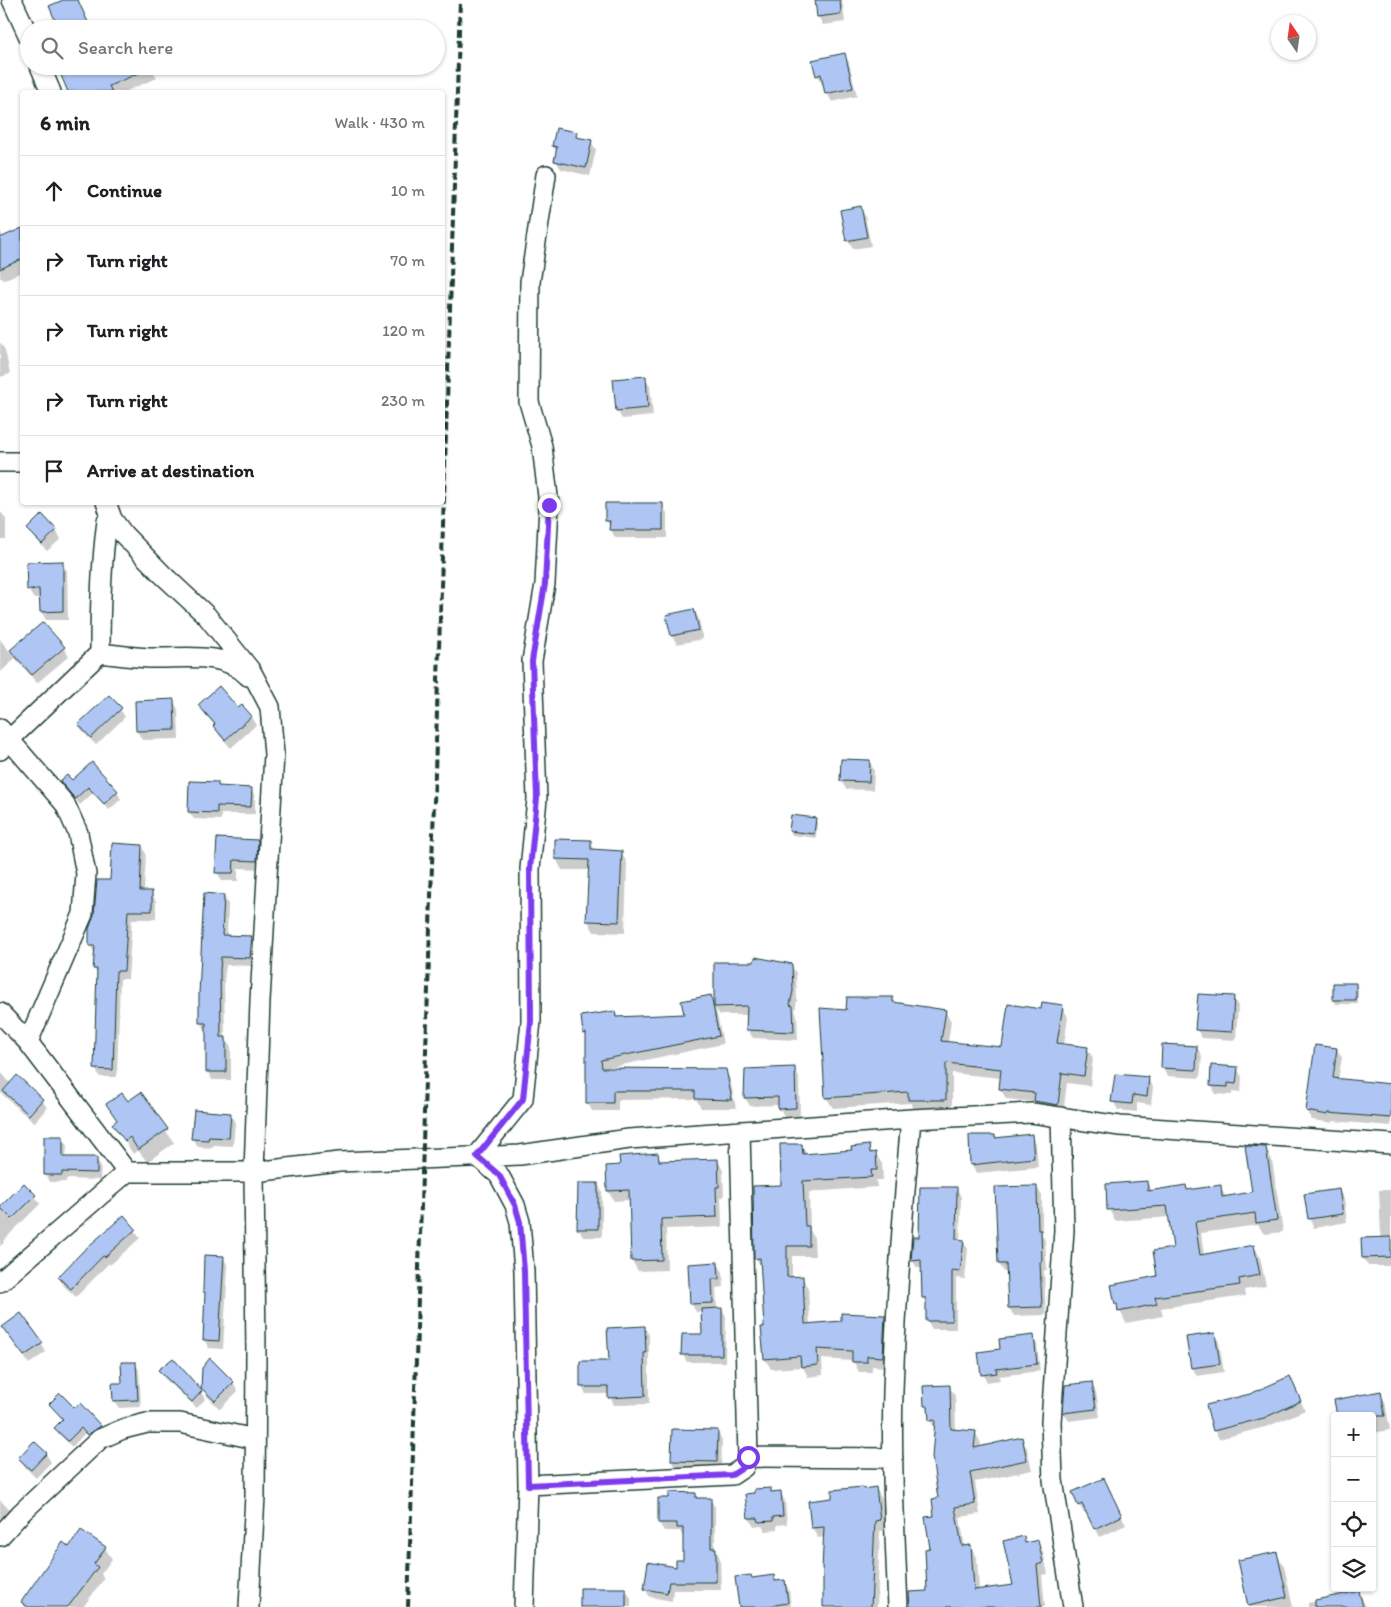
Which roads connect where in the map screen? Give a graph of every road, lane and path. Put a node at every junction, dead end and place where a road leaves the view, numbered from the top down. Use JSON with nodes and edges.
{"nodes":[{"id":1,"x":12,"y":0,"type":"edge"},
{"id":2,"x":21,"y":20,"type":"edge"},
{"id":3,"x":44,"y":75,"type":"edge"},
{"id":4,"x":50,"y":90,"type":"edge"},
{"id":5,"x":546,"y":175,"type":"dead end"},
{"id":6,"x":109,"y":511,"type":"edge"},
{"id":7,"x":100,"y":653,"type":"junction"},
{"id":8,"x":260,"y":688,"type":"junction"},
{"id":9,"x":3,"y":739,"type":"edge"},
{"id":10,"x":0,"y":1013,"type":"edge"},
{"id":11,"x":28,"y":1042,"type":"junction"},
{"id":12,"x":1061,"y":1118,"type":"junction"},
{"id":13,"x":911,"y":1119,"type":"junction"},
{"id":14,"x":740,"y":1131,"type":"junction"},
{"id":15,"x":1391,"y":1144,"type":"edge"},
{"id":16,"x":477,"y":1156,"type":"junction"},
{"id":17,"x":126,"y":1172,"type":"junction"},
{"id":18,"x":254,"y":1172,"type":"junction"},
{"id":19,"x":0,"y":1282,"type":"edge"},
{"id":20,"x":255,"y":1439,"type":"junction"},
{"id":21,"x":748,"y":1457,"type":"junction"},
{"id":22,"x":892,"y":1458,"type":"junction"},
{"id":23,"x":528,"y":1485,"type":"junction"},
{"id":24,"x":0,"y":1536,"type":"edge"},
{"id":25,"x":249,"y":1607,"type":"edge"},
{"id":26,"x":524,"y":1607,"type":"edge"},
{"id":27,"x":898,"y":1607,"type":"edge"},
{"id":28,"x":1073,"y":1607,"type":"edge"}],
"edges":[{"from":1,"to":2,"type":"street"},
{"from":3,"to":4,"type":"street"},
{"from":5,"to":16,"type":"street"},
{"from":6,"to":7,"type":"street"},
{"from":6,"to":8,"type":"street"},
{"from":7,"to":8,"type":"street"},
{"from":7,"to":9,"type":"street"},
{"from":8,"to":18,"type":"street"},
{"from":9,"to":11,"type":"street"},
{"from":10,"to":11,"type":"street"},
{"from":11,"to":17,"type":"street"},
{"from":12,"to":13,"type":"street"},
{"from":12,"to":15,"type":"street"},
{"from":12,"to":28,"type":"street"},
{"from":13,"to":14,"type":"street"},
{"from":13,"to":22,"type":"street"},
{"from":14,"to":16,"type":"street"},
{"from":14,"to":21,"type":"street"},
{"from":16,"to":18,"type":"street"},
{"from":16,"to":23,"type":"street"},
{"from":17,"to":18,"type":"street"},
{"from":17,"to":19,"type":"street"},
{"from":18,"to":20,"type":"street"},
{"from":20,"to":24,"type":"street"},
{"from":20,"to":25,"type":"street"},
{"from":21,"to":22,"type":"street"},
{"from":21,"to":23,"type":"street"},
{"from":22,"to":27,"type":"street"},
{"from":23,"to":26,"type":"street"}]}
